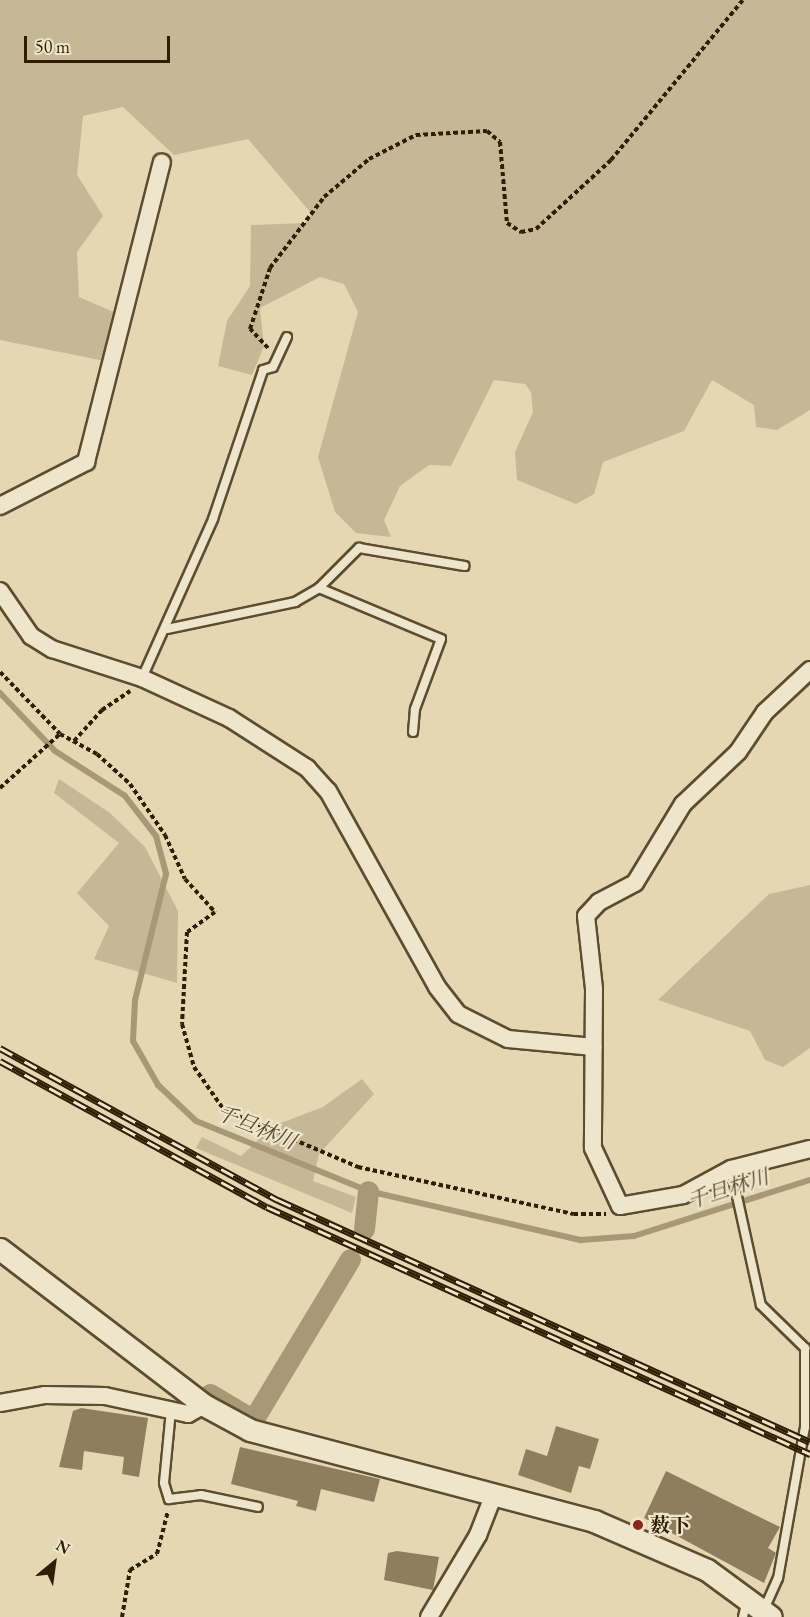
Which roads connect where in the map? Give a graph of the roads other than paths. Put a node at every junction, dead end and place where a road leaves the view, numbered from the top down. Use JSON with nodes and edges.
{"nodes":[{"id":1,"x":162,"y":162,"type":"dead end"},
{"id":2,"x":287,"y":338,"type":"dead end"},
{"id":3,"x":0,"y":506,"type":"edge"},
{"id":4,"x":464,"y":566,"type":"dead end"},
{"id":5,"x":319,"y":588,"type":"junction"},
{"id":6,"x":0,"y":591,"type":"edge"},
{"id":7,"x":167,"y":629,"type":"junction"},
{"id":8,"x":810,"y":670,"type":"edge"},
{"id":9,"x":142,"y":678,"type":"junction"},
{"id":10,"x":413,"y":732,"type":"dead end"},
{"id":11,"x":594,"y":1047,"type":"junction"},
{"id":12,"x":810,"y":1149,"type":"edge"},
{"id":13,"x":731,"y":1169,"type":"junction"},
{"id":14,"x":0,"y":1248,"type":"edge"},
{"id":15,"x":0,"y":1403,"type":"edge"},
{"id":16,"x":204,"y":1405,"type":"junction"},
{"id":17,"x":171,"y":1410,"type":"junction"},
{"id":18,"x":494,"y":1494,"type":"junction"},
{"id":19,"x":258,"y":1507,"type":"dead end"},
{"id":20,"x":756,"y":1610,"type":"edge"},
{"id":21,"x":429,"y":1617,"type":"edge"}],
"edges":[{"from":1,"to":3,"type":"street"},
{"from":2,"to":7,"type":"lane"},
{"from":4,"to":5,"type":"lane"},
{"from":5,"to":7,"type":"lane"},
{"from":5,"to":10,"type":"lane"},
{"from":6,"to":9,"type":"street"},
{"from":7,"to":9,"type":"lane"},
{"from":8,"to":11,"type":"street"},
{"from":9,"to":11,"type":"street"},
{"from":11,"to":13,"type":"street"},
{"from":12,"to":13,"type":"street"},
{"from":13,"to":20,"type":"lane"},
{"from":14,"to":16,"type":"street"},
{"from":15,"to":17,"type":"street"},
{"from":16,"to":17,"type":"street"},
{"from":16,"to":18,"type":"street"},
{"from":17,"to":19,"type":"lane"},
{"from":18,"to":20,"type":"street"},
{"from":18,"to":21,"type":"street"}]}
